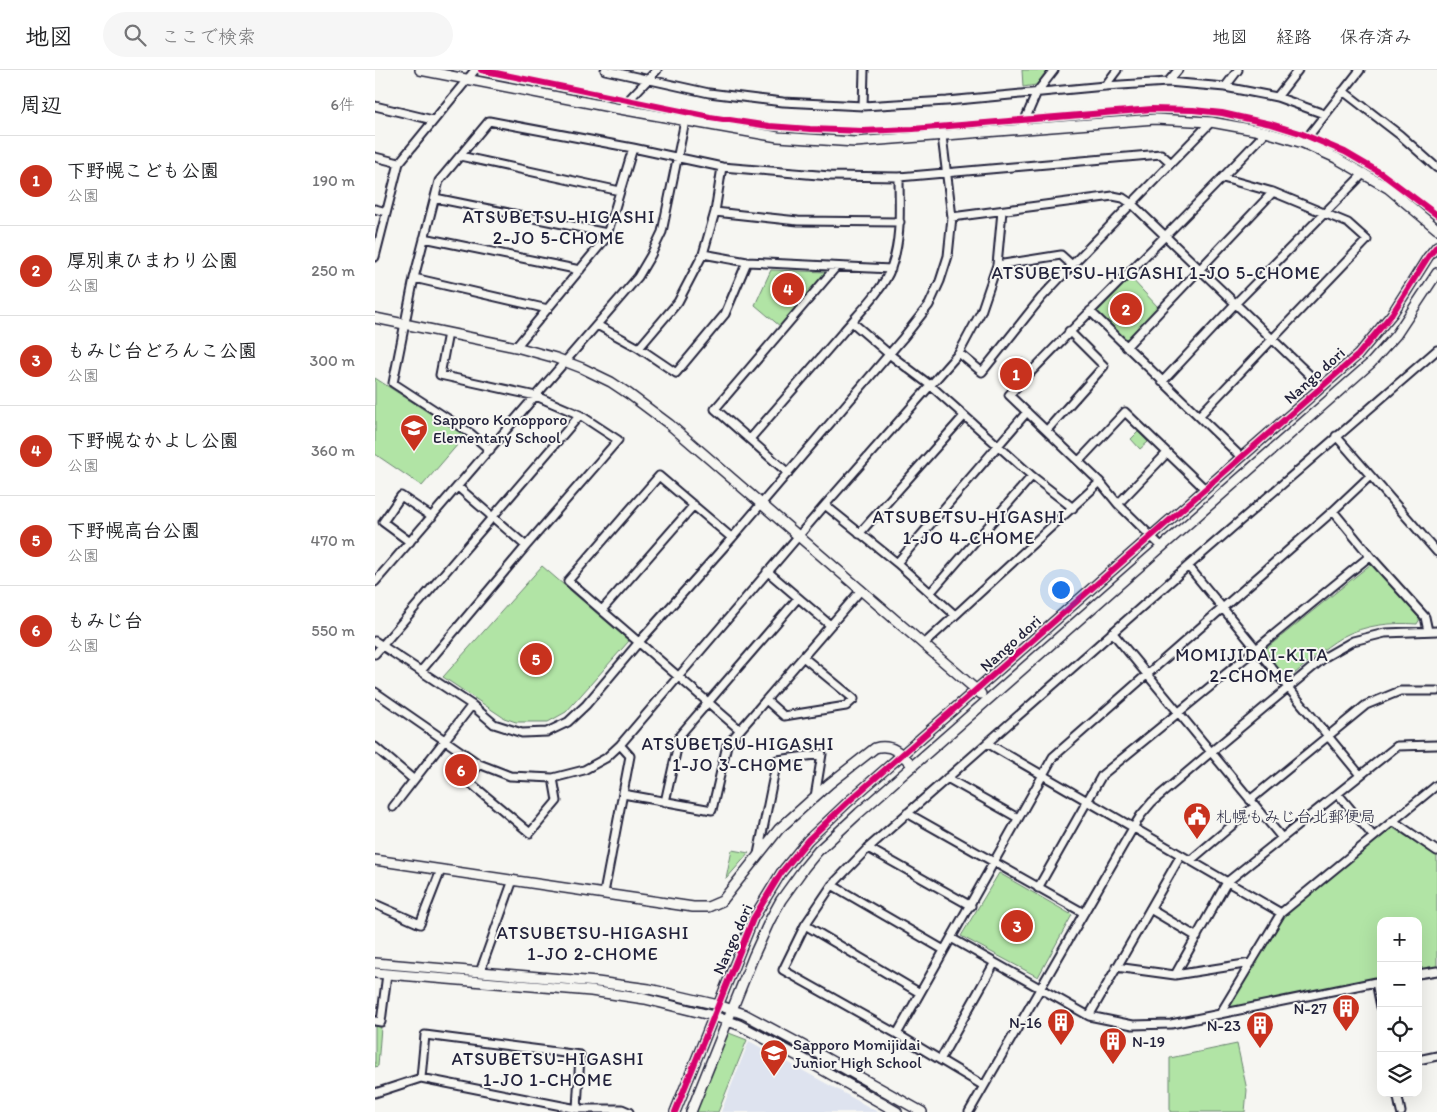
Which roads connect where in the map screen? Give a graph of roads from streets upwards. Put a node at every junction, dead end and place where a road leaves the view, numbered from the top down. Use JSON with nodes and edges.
{"nodes":[{"id":1,"x":420,"y":70,"type":"edge"},
{"id":2,"x":475,"y":70,"type":"edge"},
{"id":3,"x":605,"y":70,"type":"edge"},
{"id":4,"x":657,"y":70,"type":"edge"},
{"id":5,"x":864,"y":70,"type":"edge"},
{"id":6,"x":1054,"y":70,"type":"edge"},
{"id":7,"x":1117,"y":70,"type":"edge"},
{"id":8,"x":1178,"y":70,"type":"edge"},
{"id":9,"x":1238,"y":70,"type":"edge"},
{"id":10,"x":1298,"y":70,"type":"edge"},
{"id":11,"x":1360,"y":70,"type":"edge"},
{"id":12,"x":649,"y":78,"type":"junction"},
{"id":13,"x":467,"y":80,"type":"junction"},
{"id":14,"x":1168,"y":82,"type":"junction"},
{"id":15,"x":1105,"y":86,"type":"junction"},
{"id":16,"x":1225,"y":87,"type":"junction"},
{"id":17,"x":1343,"y":91,"type":"junction"},
{"id":18,"x":1037,"y":92,"type":"junction"},
{"id":19,"x":1277,"y":97,"type":"junction"},
{"id":20,"x":375,"y":106,"type":"edge"},
{"id":21,"x":863,"y":106,"type":"junction"},
{"id":22,"x":620,"y":109,"type":"junction"},
{"id":23,"x":1324,"y":114,"type":"junction"},
{"id":24,"x":433,"y":120,"type":"junction"},
{"id":25,"x":685,"y":121,"type":"junction"},
{"id":26,"x":1211,"y":122,"type":"junction"},
{"id":27,"x":1021,"y":129,"type":"junction"},
{"id":28,"x":1266,"y":132,"type":"junction"},
{"id":29,"x":942,"y":136,"type":"junction"},
{"id":30,"x":1303,"y":144,"type":"junction"},
{"id":31,"x":633,"y":148,"type":"junction"},
{"id":32,"x":460,"y":156,"type":"junction"},
{"id":33,"x":375,"y":157,"type":"edge"},
{"id":34,"x":678,"y":157,"type":"junction"},
{"id":35,"x":399,"y":163,"type":"junction"},
{"id":36,"x":1171,"y":164,"type":"junction"},
{"id":37,"x":722,"y":167,"type":"junction"},
{"id":38,"x":1437,"y":168,"type":"edge"},
{"id":39,"x":947,"y":173,"type":"junction"},
{"id":40,"x":1364,"y":173,"type":"junction"},
{"id":41,"x":899,"y":177,"type":"junction"},
{"id":42,"x":1223,"y":178,"type":"junction"},
{"id":43,"x":620,"y":191,"type":"junction"},
{"id":44,"x":1273,"y":192,"type":"junction"},
{"id":45,"x":435,"y":198,"type":"junction"},
{"id":46,"x":1132,"y":204,"type":"junction"},
{"id":47,"x":375,"y":209,"type":"edge"},
{"id":48,"x":1002,"y":211,"type":"junction"},
{"id":49,"x":386,"y":212,"type":"junction"},
{"id":50,"x":715,"y":212,"type":"junction"},
{"id":51,"x":1323,"y":214,"type":"junction"},
{"id":52,"x":952,"y":217,"type":"junction"},
{"id":53,"x":900,"y":222,"type":"junction"},
{"id":54,"x":1437,"y":229,"type":"edge"},
{"id":55,"x":607,"y":233,"type":"junction"},
{"id":56,"x":1165,"y":237,"type":"junction"},
{"id":57,"x":424,"y":238,"type":"junction"},
{"id":58,"x":1437,"y":246,"type":"edge"},
{"id":59,"x":703,"y":254,"type":"junction"},
{"id":60,"x":375,"y":256,"type":"edge"},
{"id":61,"x":747,"y":262,"type":"junction"},
{"id":62,"x":997,"y":265,"type":"junction"},
{"id":63,"x":1072,"y":265,"type":"junction"},
{"id":64,"x":836,"y":267,"type":"junction"},
{"id":65,"x":891,"y":269,"type":"junction"},
{"id":66,"x":580,"y":270,"type":"junction"},
{"id":67,"x":1200,"y":270,"type":"junction"},
{"id":68,"x":1437,"y":273,"type":"edge"},
{"id":69,"x":414,"y":278,"type":"junction"},
{"id":70,"x":1235,"y":304,"type":"junction"},
{"id":71,"x":548,"y":309,"type":"junction"},
{"id":72,"x":1090,"y":311,"type":"junction"},
{"id":73,"x":375,"y":318,"type":"edge"},
{"id":74,"x":852,"y":322,"type":"junction"},
{"id":75,"x":403,"y":324,"type":"junction"},
{"id":76,"x":597,"y":325,"type":"junction"},
{"id":77,"x":1069,"y":331,"type":"junction"},
{"id":78,"x":448,"y":333,"type":"junction"},
{"id":79,"x":1272,"y":340,"type":"junction"},
{"id":80,"x":516,"y":347,"type":"junction"},
{"id":81,"x":1126,"y":347,"type":"junction"},
{"id":82,"x":639,"y":348,"type":"junction"},
{"id":83,"x":1437,"y":350,"type":"edge"},
{"id":84,"x":959,"y":353,"type":"junction"},
{"id":85,"x":889,"y":354,"type":"junction"},
{"id":86,"x":567,"y":362,"type":"junction"},
{"id":87,"x":1162,"y":382,"type":"junction"},
{"id":88,"x":930,"y":385,"type":"junction"},
{"id":89,"x":1322,"y":387,"type":"junction"},
{"id":90,"x":536,"y":396,"type":"junction"},
{"id":91,"x":1027,"y":412,"type":"junction"},
{"id":92,"x":580,"y":416,"type":"junction"},
{"id":93,"x":964,"y":416,"type":"junction"},
{"id":94,"x":1199,"y":416,"type":"junction"},
{"id":95,"x":1047,"y":430,"type":"junction"},
{"id":96,"x":1336,"y":436,"type":"junction"},
{"id":97,"x":750,"y":439,"type":"junction"},
{"id":98,"x":999,"y":445,"type":"junction"},
{"id":99,"x":490,"y":450,"type":"junction"},
{"id":100,"x":1167,"y":453,"type":"junction"},
{"id":101,"x":1241,"y":457,"type":"junction"},
{"id":102,"x":1079,"y":462,"type":"junction"},
{"id":103,"x":788,"y":473,"type":"junction"},
{"id":104,"x":1032,"y":476,"type":"junction"},
{"id":105,"x":1370,"y":476,"type":"junction"},
{"id":106,"x":1101,"y":482,"type":"junction"},
{"id":107,"x":457,"y":487,"type":"junction"},
{"id":108,"x":1205,"y":489,"type":"junction"},
{"id":109,"x":761,"y":504,"type":"junction"},
{"id":110,"x":1119,"y":504,"type":"junction"},
{"id":111,"x":694,"y":505,"type":"junction"},
{"id":112,"x":825,"y":505,"type":"junction"},
{"id":113,"x":1073,"y":508,"type":"junction"},
{"id":114,"x":1333,"y":511,"type":"junction"},
{"id":115,"x":432,"y":517,"type":"junction"},
{"id":116,"x":493,"y":517,"type":"junction"},
{"id":117,"x":859,"y":534,"type":"junction"},
{"id":118,"x":798,"y":536,"type":"junction"},
{"id":119,"x":1151,"y":536,"type":"junction"},
{"id":120,"x":732,"y":538,"type":"junction"},
{"id":121,"x":410,"y":542,"type":"junction"},
{"id":122,"x":526,"y":546,"type":"junction"},
{"id":123,"x":1162,"y":547,"type":"junction"},
{"id":124,"x":1437,"y":552,"type":"edge"},
{"id":125,"x":1370,"y":556,"type":"junction"},
{"id":126,"x":897,"y":563,"type":"junction"},
{"id":127,"x":1188,"y":566,"type":"junction"},
{"id":128,"x":767,"y":571,"type":"junction"},
{"id":129,"x":375,"y":582,"type":"edge"},
{"id":130,"x":861,"y":590,"type":"junction"},
{"id":131,"x":931,"y":592,"type":"junction"},
{"id":132,"x":798,"y":598,"type":"junction"},
{"id":133,"x":1222,"y":608,"type":"junction"},
{"id":134,"x":602,"y":610,"type":"junction"},
{"id":135,"x":955,"y":615,"type":"junction"},
{"id":136,"x":830,"y":625,"type":"junction"},
{"id":137,"x":1428,"y":631,"type":"junction"},
{"id":138,"x":1437,"y":631,"type":"edge"},
{"id":139,"x":1112,"y":632,"type":"junction"},
{"id":140,"x":375,"y":641,"type":"edge"},
{"id":141,"x":639,"y":642,"type":"junction"},
{"id":142,"x":924,"y":644,"type":"junction"},
{"id":143,"x":382,"y":646,"type":"junction"},
{"id":144,"x":1255,"y":648,"type":"junction"},
{"id":145,"x":375,"y":654,"type":"edge"},
{"id":146,"x":803,"y":656,"type":"junction"},
{"id":147,"x":421,"y":671,"type":"junction"},
{"id":148,"x":1148,"y":674,"type":"junction"},
{"id":149,"x":678,"y":676,"type":"junction"},
{"id":150,"x":1288,"y":689,"type":"junction"},
{"id":151,"x":977,"y":690,"type":"junction"},
{"id":152,"x":1437,"y":691,"type":"edge"},
{"id":153,"x":375,"y":692,"type":"edge"},
{"id":154,"x":988,"y":699,"type":"junction"},
{"id":155,"x":766,"y":700,"type":"junction"},
{"id":156,"x":708,"y":702,"type":"junction"},
{"id":157,"x":472,"y":706,"type":"junction"},
{"id":158,"x":1179,"y":712,"type":"junction"},
{"id":159,"x":740,"y":730,"type":"junction"},
{"id":160,"x":1327,"y":736,"type":"junction"},
{"id":161,"x":445,"y":741,"type":"junction"},
{"id":162,"x":987,"y":743,"type":"junction"},
{"id":163,"x":620,"y":745,"type":"junction"},
{"id":164,"x":1437,"y":745,"type":"edge"},
{"id":165,"x":375,"y":747,"type":"edge"},
{"id":166,"x":1211,"y":752,"type":"junction"},
{"id":167,"x":903,"y":754,"type":"junction"},
{"id":168,"x":479,"y":764,"type":"junction"},
{"id":169,"x":913,"y":766,"type":"junction"},
{"id":170,"x":1359,"y":775,"type":"junction"},
{"id":171,"x":1043,"y":776,"type":"junction"},
{"id":172,"x":553,"y":778,"type":"junction"},
{"id":173,"x":947,"y":778,"type":"junction"},
{"id":174,"x":414,"y":780,"type":"junction"},
{"id":175,"x":1437,"y":785,"type":"edge"},
{"id":176,"x":623,"y":794,"type":"junction"},
{"id":177,"x":1338,"y":794,"type":"junction"},
{"id":178,"x":815,"y":797,"type":"junction"},
{"id":179,"x":1250,"y":800,"type":"junction"},
{"id":180,"x":1087,"y":801,"type":"junction"},
{"id":181,"x":665,"y":802,"type":"junction"},
{"id":182,"x":393,"y":806,"type":"dead end"},
{"id":183,"x":1255,"y":806,"type":"junction"},
{"id":184,"x":907,"y":813,"type":"junction"},
{"id":185,"x":1018,"y":818,"type":"junction"},
{"id":186,"x":1393,"y":821,"type":"junction"},
{"id":187,"x":1133,"y":828,"type":"junction"},
{"id":188,"x":1373,"y":836,"type":"junction"},
{"id":189,"x":1282,"y":838,"type":"junction"},
{"id":190,"x":868,"y":848,"type":"junction"},
{"id":191,"x":1437,"y":851,"type":"edge"},
{"id":192,"x":1181,"y":855,"type":"junction"},
{"id":193,"x":757,"y":856,"type":"junction"},
{"id":194,"x":375,"y":860,"type":"edge"},
{"id":195,"x":1191,"y":860,"type":"junction"},
{"id":196,"x":993,"y":863,"type":"junction"},
{"id":197,"x":441,"y":870,"type":"junction"},
{"id":198,"x":513,"y":880,"type":"junction"},
{"id":199,"x":1227,"y":882,"type":"junction"},
{"id":200,"x":832,"y":885,"type":"junction"},
{"id":201,"x":1038,"y":888,"type":"junction"},
{"id":202,"x":604,"y":894,"type":"junction"},
{"id":203,"x":375,"y":904,"type":"edge"},
{"id":204,"x":971,"y":906,"type":"junction"},
{"id":205,"x":1150,"y":909,"type":"junction"},
{"id":206,"x":1281,"y":912,"type":"junction"},
{"id":207,"x":1084,"y":913,"type":"junction"},
{"id":208,"x":805,"y":925,"type":"junction"},
{"id":209,"x":1197,"y":937,"type":"junction"},
{"id":210,"x":951,"y":938,"type":"junction"},
{"id":211,"x":944,"y":950,"type":"junction"},
{"id":212,"x":1251,"y":962,"type":"junction"},
{"id":213,"x":375,"y":963,"type":"edge"},
{"id":214,"x":994,"y":964,"type":"junction"},
{"id":215,"x":1116,"y":967,"type":"junction"},
{"id":216,"x":1437,"y":971,"type":"edge"},
{"id":217,"x":480,"y":972,"type":"junction"},
{"id":218,"x":375,"y":973,"type":"edge"},
{"id":219,"x":1422,"y":973,"type":"edge"},
{"id":220,"x":387,"y":974,"type":"junction"},
{"id":221,"x":1175,"y":975,"type":"junction"},
{"id":222,"x":1377,"y":982,"type":"edge"},
{"id":223,"x":1040,"y":990,"type":"junction"},
{"id":224,"x":920,"y":993,"type":"junction"},
{"id":225,"x":718,"y":1005,"type":"junction"},
{"id":226,"x":732,"y":1010,"type":"junction"},
{"id":227,"x":1220,"y":1014,"type":"junction"},
{"id":228,"x":714,"y":1016,"type":"junction"},
{"id":229,"x":1089,"y":1016,"type":"junction"},
{"id":230,"x":375,"y":1021,"type":"edge"},
{"id":231,"x":727,"y":1021,"type":"junction"},
{"id":232,"x":897,"y":1034,"type":"junction"},
{"id":233,"x":1437,"y":1056,"type":"edge"},
{"id":234,"x":1422,"y":1059,"type":"edge"},
{"id":235,"x":940,"y":1060,"type":"junction"},
{"id":236,"x":421,"y":1078,"type":"junction"},
{"id":237,"x":984,"y":1086,"type":"junction"},
{"id":238,"x":375,"y":1093,"type":"edge"},
{"id":239,"x":1398,"y":1097,"type":"edge"},
{"id":240,"x":577,"y":1109,"type":"junction"},
{"id":241,"x":629,"y":1112,"type":"edge"},
{"id":242,"x":675,"y":1112,"type":"edge"},
{"id":243,"x":691,"y":1112,"type":"edge"},
{"id":244,"x":897,"y":1112,"type":"edge"},
{"id":245,"x":921,"y":1112,"type":"edge"},
{"id":246,"x":969,"y":1112,"type":"edge"},
{"id":247,"x":1401,"y":1112,"type":"edge"}],
"edges":[{"from":1,"to":13,"type":"street"},
{"from":2,"to":13,"type":"street"},
{"from":3,"to":12,"type":"street"},
{"from":4,"to":12,"type":"street"},
{"from":5,"to":21,"type":"street"},
{"from":6,"to":18,"type":"street"},
{"from":7,"to":15,"type":"street"},
{"from":8,"to":14,"type":"street"},
{"from":9,"to":16,"type":"street"},
{"from":10,"to":19,"type":"street"},
{"from":11,"to":17,"type":"street"},
{"from":12,"to":21,"type":"street"},
{"from":12,"to":22,"type":"street"},
{"from":13,"to":22,"type":"street"},
{"from":13,"to":24,"type":"street"},
{"from":14,"to":15,"type":"street"},
{"from":14,"to":16,"type":"street"},
{"from":15,"to":18,"type":"street"},
{"from":16,"to":19,"type":"street"},
{"from":17,"to":23,"type":"street"},
{"from":17,"to":38,"type":"street"},
{"from":18,"to":21,"type":"street"},
{"from":18,"to":27,"type":"street"},
{"from":19,"to":23,"type":"street"},
{"from":20,"to":24,"type":"street"},
{"from":22,"to":25,"type":"street"},
{"from":23,"to":30,"type":"street"},
{"from":24,"to":35,"type":"street"},
{"from":25,"to":29,"type":"street"},
{"from":25,"to":34,"type":"street"},
{"from":26,"to":27,"type":"street"},
{"from":26,"to":28,"type":"street"},
{"from":26,"to":36,"type":"street"},
{"from":27,"to":29,"type":"street"},
{"from":28,"to":30,"type":"street"},
{"from":28,"to":42,"type":"street"},
{"from":29,"to":39,"type":"street"},
{"from":30,"to":40,"type":"street"},
{"from":31,"to":32,"type":"street"},
{"from":31,"to":34,"type":"street"},
{"from":31,"to":43,"type":"street"},
{"from":32,"to":43,"type":"street"},
{"from":32,"to":45,"type":"street"},
{"from":33,"to":35,"type":"street"},
{"from":34,"to":37,"type":"street"},
{"from":34,"to":76,"type":"street"},
{"from":35,"to":49,"type":"street"},
{"from":36,"to":39,"type":"street"},
{"from":36,"to":46,"type":"street"},
{"from":37,"to":41,"type":"street"},
{"from":37,"to":50,"type":"street"},
{"from":39,"to":41,"type":"street"},
{"from":39,"to":52,"type":"street"},
{"from":40,"to":51,"type":"street"},
{"from":40,"to":54,"type":"street"},
{"from":41,"to":53,"type":"street"},
{"from":42,"to":44,"type":"street"},
{"from":42,"to":56,"type":"street"},
{"from":43,"to":55,"type":"street"},
{"from":44,"to":51,"type":"street"},
{"from":44,"to":67,"type":"street"},
{"from":45,"to":55,"type":"street"},
{"from":45,"to":57,"type":"street"},
{"from":46,"to":48,"type":"street"},
{"from":46,"to":56,"type":"street"},
{"from":46,"to":63,"type":"street"},
{"from":47,"to":49,"type":"street"},
{"from":48,"to":52,"type":"street"},
{"from":48,"to":62,"type":"street"},
{"from":49,"to":60,"type":"street"},
{"from":50,"to":53,"type":"street"},
{"from":50,"to":59,"type":"street"},
{"from":51,"to":70,"type":"street"},
{"from":51,"to":79,"type":"street"},
{"from":52,"to":85,"type":"street"},
{"from":53,"to":65,"type":"street"},
{"from":55,"to":66,"type":"street"},
{"from":56,"to":67,"type":"street"},
{"from":56,"to":72,"type":"street"},
{"from":57,"to":66,"type":"street"},
{"from":57,"to":69,"type":"street"},
{"from":58,"to":89,"type":"street","name":"Nango dori"},
{"from":59,"to":61,"type":"street"},
{"from":59,"to":82,"type":"street"},
{"from":61,"to":64,"type":"street"},
{"from":61,"to":82,"type":"street"},
{"from":62,"to":63,"type":"street"},
{"from":62,"to":84,"type":"street"},
{"from":63,"to":84,"type":"street"},
{"from":64,"to":65,"type":"street"},
{"from":64,"to":97,"type":"street"},
{"from":65,"to":74,"type":"street"},
{"from":66,"to":71,"type":"street"},
{"from":67,"to":70,"type":"street"},
{"from":67,"to":81,"type":"street"},
{"from":68,"to":123,"type":"street","name":"Nango dori"},
{"from":69,"to":71,"type":"street"},
{"from":69,"to":75,"type":"street"},
{"from":70,"to":79,"type":"street"},
{"from":70,"to":87,"type":"street"},
{"from":71,"to":80,"type":"street"},
{"from":72,"to":77,"type":"street"},
{"from":72,"to":81,"type":"street"},
{"from":73,"to":75,"type":"street"},
{"from":74,"to":85,"type":"street"},
{"from":74,"to":97,"type":"street"},
{"from":75,"to":78,"type":"street"},
{"from":75,"to":99,"type":"street"},
{"from":76,"to":82,"type":"street"},
{"from":76,"to":86,"type":"street"},
{"from":77,"to":91,"type":"street"},
{"from":77,"to":95,"type":"street"},
{"from":78,"to":80,"type":"street"},
{"from":78,"to":90,"type":"street"},
{"from":79,"to":89,"type":"street"},
{"from":79,"to":94,"type":"street"},
{"from":80,"to":86,"type":"street"},
{"from":81,"to":87,"type":"street"},
{"from":83,"to":96,"type":"street"},
{"from":84,"to":88,"type":"street"},
{"from":85,"to":88,"type":"street"},
{"from":85,"to":103,"type":"street"},
{"from":86,"to":90,"type":"street"},
{"from":86,"to":109,"type":"street"},
{"from":87,"to":94,"type":"street"},
{"from":88,"to":93,"type":"street"},
{"from":88,"to":112,"type":"street"},
{"from":89,"to":101,"type":"street","name":"Nango dori"},
{"from":90,"to":92,"type":"street"},
{"from":90,"to":99,"type":"street"},
{"from":91,"to":95,"type":"street"},
{"from":91,"to":98,"type":"street"},
{"from":92,"to":116,"type":"street"},
{"from":92,"to":122,"type":"street"},
{"from":93,"to":98,"type":"street"},
{"from":93,"to":117,"type":"street"},
{"from":94,"to":101,"type":"street"},
{"from":95,"to":102,"type":"street"},
{"from":96,"to":105,"type":"street"},
{"from":96,"to":127,"type":"street"},
{"from":97,"to":103,"type":"street"},
{"from":98,"to":104,"type":"street"},
{"from":98,"to":126,"type":"street"},
{"from":99,"to":107,"type":"street"},
{"from":100,"to":102,"type":"street"},
{"from":100,"to":108,"type":"street"},
{"from":100,"to":110,"type":"street"},
{"from":101,"to":108,"type":"street","name":"Nango dori"},
{"from":102,"to":106,"type":"street"},
{"from":103,"to":109,"type":"street"},
{"from":104,"to":113,"type":"street"},
{"from":104,"to":131,"type":"street"},
{"from":105,"to":114,"type":"street"},
{"from":105,"to":124,"type":"street"},
{"from":106,"to":110,"type":"street"},
{"from":106,"to":113,"type":"street"},
{"from":107,"to":115,"type":"street"},
{"from":107,"to":116,"type":"street"},
{"from":108,"to":119,"type":"street","name":"Nango dori"},
{"from":109,"to":118,"type":"street"},
{"from":109,"to":120,"type":"street"},
{"from":110,"to":119,"type":"street"},
{"from":111,"to":120,"type":"street"},
{"from":111,"to":134,"type":"street"},
{"from":111,"to":134,"type":"street"},
{"from":112,"to":117,"type":"street"},
{"from":112,"to":118,"type":"street"},
{"from":113,"to":135,"type":"street"},
{"from":114,"to":125,"type":"street"},
{"from":114,"to":133,"type":"street"},
{"from":115,"to":121,"type":"street"},
{"from":115,"to":121,"type":"street"},
{"from":116,"to":122,"type":"street"},
{"from":116,"to":143,"type":"street"},
{"from":117,"to":126,"type":"street"},
{"from":118,"to":128,"type":"street"},
{"from":118,"to":130,"type":"street"},
{"from":119,"to":123,"type":"street"},
{"from":119,"to":151,"type":"street","name":"Nango dori"},
{"from":120,"to":141,"type":"street"},
{"from":121,"to":129,"type":"street"},
{"from":122,"to":147,"type":"street"},
{"from":123,"to":154,"type":"street","name":"Nango dori"},
{"from":125,"to":137,"type":"street"},
{"from":125,"to":144,"type":"street"},
{"from":126,"to":131,"type":"street"},
{"from":127,"to":133,"type":"street"},
{"from":127,"to":139,"type":"street"},
{"from":128,"to":132,"type":"street"},
{"from":128,"to":149,"type":"street"},
{"from":130,"to":136,"type":"street"},
{"from":130,"to":142,"type":"street"},
{"from":131,"to":135,"type":"street"},
{"from":132,"to":136,"type":"street"},
{"from":132,"to":156,"type":"street"},
{"from":133,"to":144,"type":"street"},
{"from":133,"to":148,"type":"street"},
{"from":134,"to":141,"type":"street"},
{"from":135,"to":142,"type":"street"},
{"from":136,"to":146,"type":"street"},
{"from":137,"to":138,"type":"street"},
{"from":137,"to":150,"type":"street"},
{"from":139,"to":148,"type":"street"},
{"from":139,"to":162,"type":"street"},
{"from":140,"to":143,"type":"street"},
{"from":141,"to":149,"type":"street"},
{"from":141,"to":157,"type":"street"},
{"from":142,"to":151,"type":"street"},
{"from":143,"to":145,"type":"street"},
{"from":143,"to":147,"type":"street"},
{"from":144,"to":150,"type":"street"},
{"from":144,"to":158,"type":"street"},
{"from":146,"to":155,"type":"street"},
{"from":146,"to":155,"type":"street"},
{"from":147,"to":157,"type":"street"},
{"from":148,"to":158,"type":"street"},
{"from":148,"to":171,"type":"street"},
{"from":149,"to":156,"type":"street"},
{"from":149,"to":163,"type":"street"},
{"from":150,"to":160,"type":"street"},
{"from":150,"to":166,"type":"street"},
{"from":151,"to":154,"type":"street"},
{"from":151,"to":167,"type":"street","name":"Nango dori"},
{"from":152,"to":160,"type":"street"},
{"from":153,"to":161,"type":"street"},
{"from":154,"to":169,"type":"street","name":"Nango dori"},
{"from":155,"to":159,"type":"street"},
{"from":156,"to":159,"type":"street"},
{"from":156,"to":181,"type":"street"},
{"from":157,"to":161,"type":"street"},
{"from":158,"to":166,"type":"street"},
{"from":158,"to":180,"type":"street"},
{"from":159,"to":181,"type":"street"},
{"from":160,"to":170,"type":"street"},
{"from":160,"to":179,"type":"street"},
{"from":161,"to":168,"type":"street"},
{"from":161,"to":174,"type":"street"},
{"from":162,"to":171,"type":"street"},
{"from":162,"to":173,"type":"street"},
{"from":163,"to":172,"type":"street"},
{"from":163,"to":176,"type":"street"},
{"from":164,"to":170,"type":"street"},
{"from":165,"to":174,"type":"street"},
{"from":166,"to":179,"type":"street"},
{"from":166,"to":187,"type":"street"},
{"from":167,"to":169,"type":"street"},
{"from":167,"to":178,"type":"street"},
{"from":167,"to":225,"type":"street","name":"Nango dori"},
{"from":168,"to":172,"type":"street"},
{"from":168,"to":172,"type":"street"},
{"from":169,"to":226,"type":"street","name":"Nango dori"},
{"from":170,"to":177,"type":"street"},
{"from":171,"to":180,"type":"street"},
{"from":171,"to":185,"type":"street"},
{"from":173,"to":184,"type":"street"},
{"from":173,"to":185,"type":"street"},
{"from":174,"to":182,"type":"street"},
{"from":175,"to":186,"type":"street"},
{"from":176,"to":181,"type":"street"},
{"from":176,"to":202,"type":"street"},
{"from":177,"to":188,"type":"street"},
{"from":177,"to":189,"type":"street"},
{"from":178,"to":193,"type":"street"},
{"from":178,"to":193,"type":"street"},
{"from":179,"to":183,"type":"street"},
{"from":180,"to":187,"type":"street"},
{"from":180,"to":201,"type":"street"},
{"from":183,"to":189,"type":"street"},
{"from":183,"to":195,"type":"street"},
{"from":184,"to":190,"type":"street"},
{"from":184,"to":196,"type":"street"},
{"from":185,"to":196,"type":"street"},
{"from":186,"to":188,"type":"street"},
{"from":186,"to":191,"type":"street"},
{"from":187,"to":192,"type":"street"},
{"from":187,"to":207,"type":"street"},
{"from":188,"to":206,"type":"street"},
{"from":189,"to":199,"type":"street"},
{"from":190,"to":200,"type":"street"},
{"from":190,"to":204,"type":"street"},
{"from":192,"to":195,"type":"street"},
{"from":192,"to":205,"type":"street"},
{"from":193,"to":202,"type":"street"},
{"from":194,"to":197,"type":"street"},
{"from":195,"to":199,"type":"street"},
{"from":196,"to":201,"type":"street"},
{"from":196,"to":204,"type":"street"},
{"from":197,"to":198,"type":"street"},
{"from":197,"to":203,"type":"street"},
{"from":198,"to":202,"type":"street"},
{"from":198,"to":217,"type":"street"},
{"from":199,"to":206,"type":"street"},
{"from":199,"to":209,"type":"street"},
{"from":200,"to":208,"type":"street"},
{"from":200,"to":211,"type":"street"},
{"from":201,"to":207,"type":"street"},
{"from":204,"to":210,"type":"street"},
{"from":205,"to":209,"type":"street"},
{"from":205,"to":215,"type":"street"},
{"from":206,"to":212,"type":"street"},
{"from":207,"to":223,"type":"street"},
{"from":208,"to":224,"type":"street"},
{"from":208,"to":232,"type":"street"},
{"from":209,"to":221,"type":"street"},
{"from":210,"to":211,"type":"street"},
{"from":210,"to":214,"type":"street"},
{"from":211,"to":224,"type":"street"},
{"from":212,"to":221,"type":"street"},
{"from":212,"to":227,"type":"street"},
{"from":213,"to":217,"type":"street"},
{"from":214,"to":223,"type":"street"},
{"from":214,"to":235,"type":"street"},
{"from":215,"to":221,"type":"street"},
{"from":215,"to":229,"type":"street"},
{"from":216,"to":219,"type":"street"},
{"from":217,"to":225,"type":"street"},
{"from":218,"to":220,"type":"street"},
{"from":220,"to":228,"type":"street"},
{"from":220,"to":230,"type":"street"},
{"from":222,"to":227,"type":"street"},
{"from":223,"to":229,"type":"street"},
{"from":223,"to":237,"type":"street"},
{"from":224,"to":232,"type":"street"},
{"from":225,"to":226,"type":"street"},
{"from":225,"to":228,"type":"street","name":"Nango dori"},
{"from":226,"to":231,"type":"street","name":"Nango dori"},
{"from":226,"to":245,"type":"street"},
{"from":227,"to":229,"type":"street"},
{"from":228,"to":231,"type":"street"},
{"from":228,"to":242,"type":"street","name":"Nango dori"},
{"from":231,"to":243,"type":"street","name":"Nango dori"},
{"from":231,"to":244,"type":"street"},
{"from":232,"to":235,"type":"street"},
{"from":233,"to":234,"type":"street"},
{"from":235,"to":237,"type":"street"},
{"from":236,"to":238,"type":"street"},
{"from":236,"to":240,"type":"street"},
{"from":236,"to":240,"type":"street"},
{"from":237,"to":246,"type":"street"},
{"from":239,"to":247,"type":"street"},
{"from":240,"to":241,"type":"street"}]}
